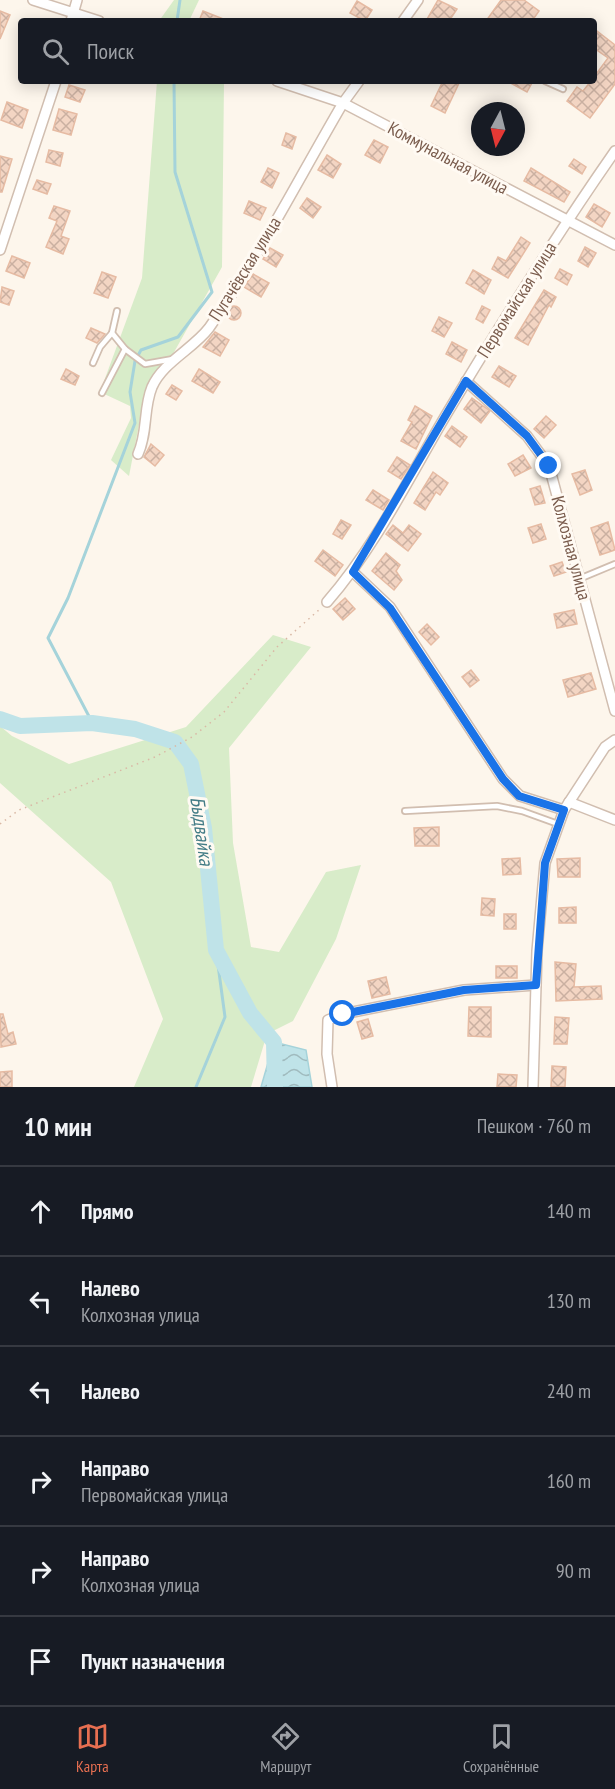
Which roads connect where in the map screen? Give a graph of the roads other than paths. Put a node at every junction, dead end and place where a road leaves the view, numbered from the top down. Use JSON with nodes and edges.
{"nodes":[{"id":1,"x":33,"y":0,"type":"edge"},
{"id":2,"x":77,"y":0,"type":"edge"},
{"id":3,"x":418,"y":0,"type":"edge"},
{"id":4,"x":72,"y":17,"type":"edge"},
{"id":5,"x":405,"y":18,"type":"edge"},
{"id":6,"x":55,"y":84,"type":"edge"},
{"id":7,"x":286,"y":84,"type":"edge"},
{"id":8,"x":357,"y":84,"type":"edge"},
{"id":9,"x":552,"y":84,"type":"edge"},
{"id":10,"x":563,"y":89,"type":"dead end"},
{"id":11,"x":342,"y":103,"type":"junction"},
{"id":12,"x":615,"y":152,"type":"edge"},
{"id":13,"x":566,"y":221,"type":"junction"},
{"id":14,"x":615,"y":245,"type":"edge"},
{"id":15,"x":0,"y":250,"type":"edge"},
{"id":16,"x":117,"y":311,"type":"dead end"},
{"id":17,"x":112,"y":333,"type":"junction"},
{"id":18,"x":125,"y":349,"type":"junction"},
{"id":19,"x":177,"y":359,"type":"junction"},
{"id":20,"x":93,"y":363,"type":"dead end"},
{"id":21,"x":466,"y":381,"type":"junction"},
{"id":22,"x":102,"y":393,"type":"dead end"},
{"id":23,"x":138,"y":454,"type":"dead end"},
{"id":24,"x":615,"y":564,"type":"edge"},
{"id":25,"x":353,"y":572,"type":"junction"},
{"id":26,"x":579,"y":579,"type":"junction"},
{"id":27,"x":327,"y":602,"type":"road end"},
{"id":28,"x":615,"y":711,"type":"edge"},
{"id":29,"x":615,"y":740,"type":"edge"},
{"id":30,"x":567,"y":806,"type":"junction"},
{"id":31,"x":405,"y":811,"type":"dead end"},
{"id":32,"x":615,"y":820,"type":"edge"},
{"id":33,"x":558,"y":824,"type":"junction"},
{"id":34,"x":536,"y":985,"type":"junction"},
{"id":35,"x":332,"y":1087,"type":"edge"},
{"id":36,"x":533,"y":1087,"type":"edge"}],
"edges":[{"from":1,"to":4,"type":"street"},
{"from":2,"to":4,"type":"street"},
{"from":3,"to":5,"type":"street"},
{"from":6,"to":15,"type":"street"},
{"from":7,"to":11,"type":"street","name":"Коммунальная улица"},
{"from":8,"to":11,"type":"street","name":"Пугачёвская улица"},
{"from":9,"to":10,"type":"lane"},
{"from":11,"to":13,"type":"street","name":"Коммунальная улица"},
{"from":11,"to":19,"type":"street","name":"Пугачёвская улица"},
{"from":12,"to":13,"type":"street","name":"Первомайская улица"},
{"from":13,"to":14,"type":"street","name":"Коммунальная улица"},
{"from":13,"to":21,"type":"street","name":"Первомайская улица"},
{"from":16,"to":17,"type":"lane"},
{"from":17,"to":18,"type":"lane"},
{"from":17,"to":20,"type":"lane"},
{"from":18,"to":19,"type":"lane"},
{"from":18,"to":22,"type":"lane"},
{"from":19,"to":23,"type":"street","name":"Пугачёвская улица"},
{"from":21,"to":25,"type":"street","name":"Первомайская улица"},
{"from":21,"to":26,"type":"street","name":"Колхозная улица"},
{"from":24,"to":26,"type":"lane"},
{"from":25,"to":27,"type":"street","name":"Первомайская улица"},
{"from":25,"to":30,"type":"street"},
{"from":26,"to":28,"type":"street","name":"Колхозная улица"},
{"from":29,"to":30,"type":"street"},
{"from":30,"to":32,"type":"street"},
{"from":30,"to":33,"type":"street"},
{"from":31,"to":33,"type":"lane"},
{"from":33,"to":34,"type":"street"},
{"from":34,"to":35,"type":"street"},
{"from":34,"to":36,"type":"street"}]}
